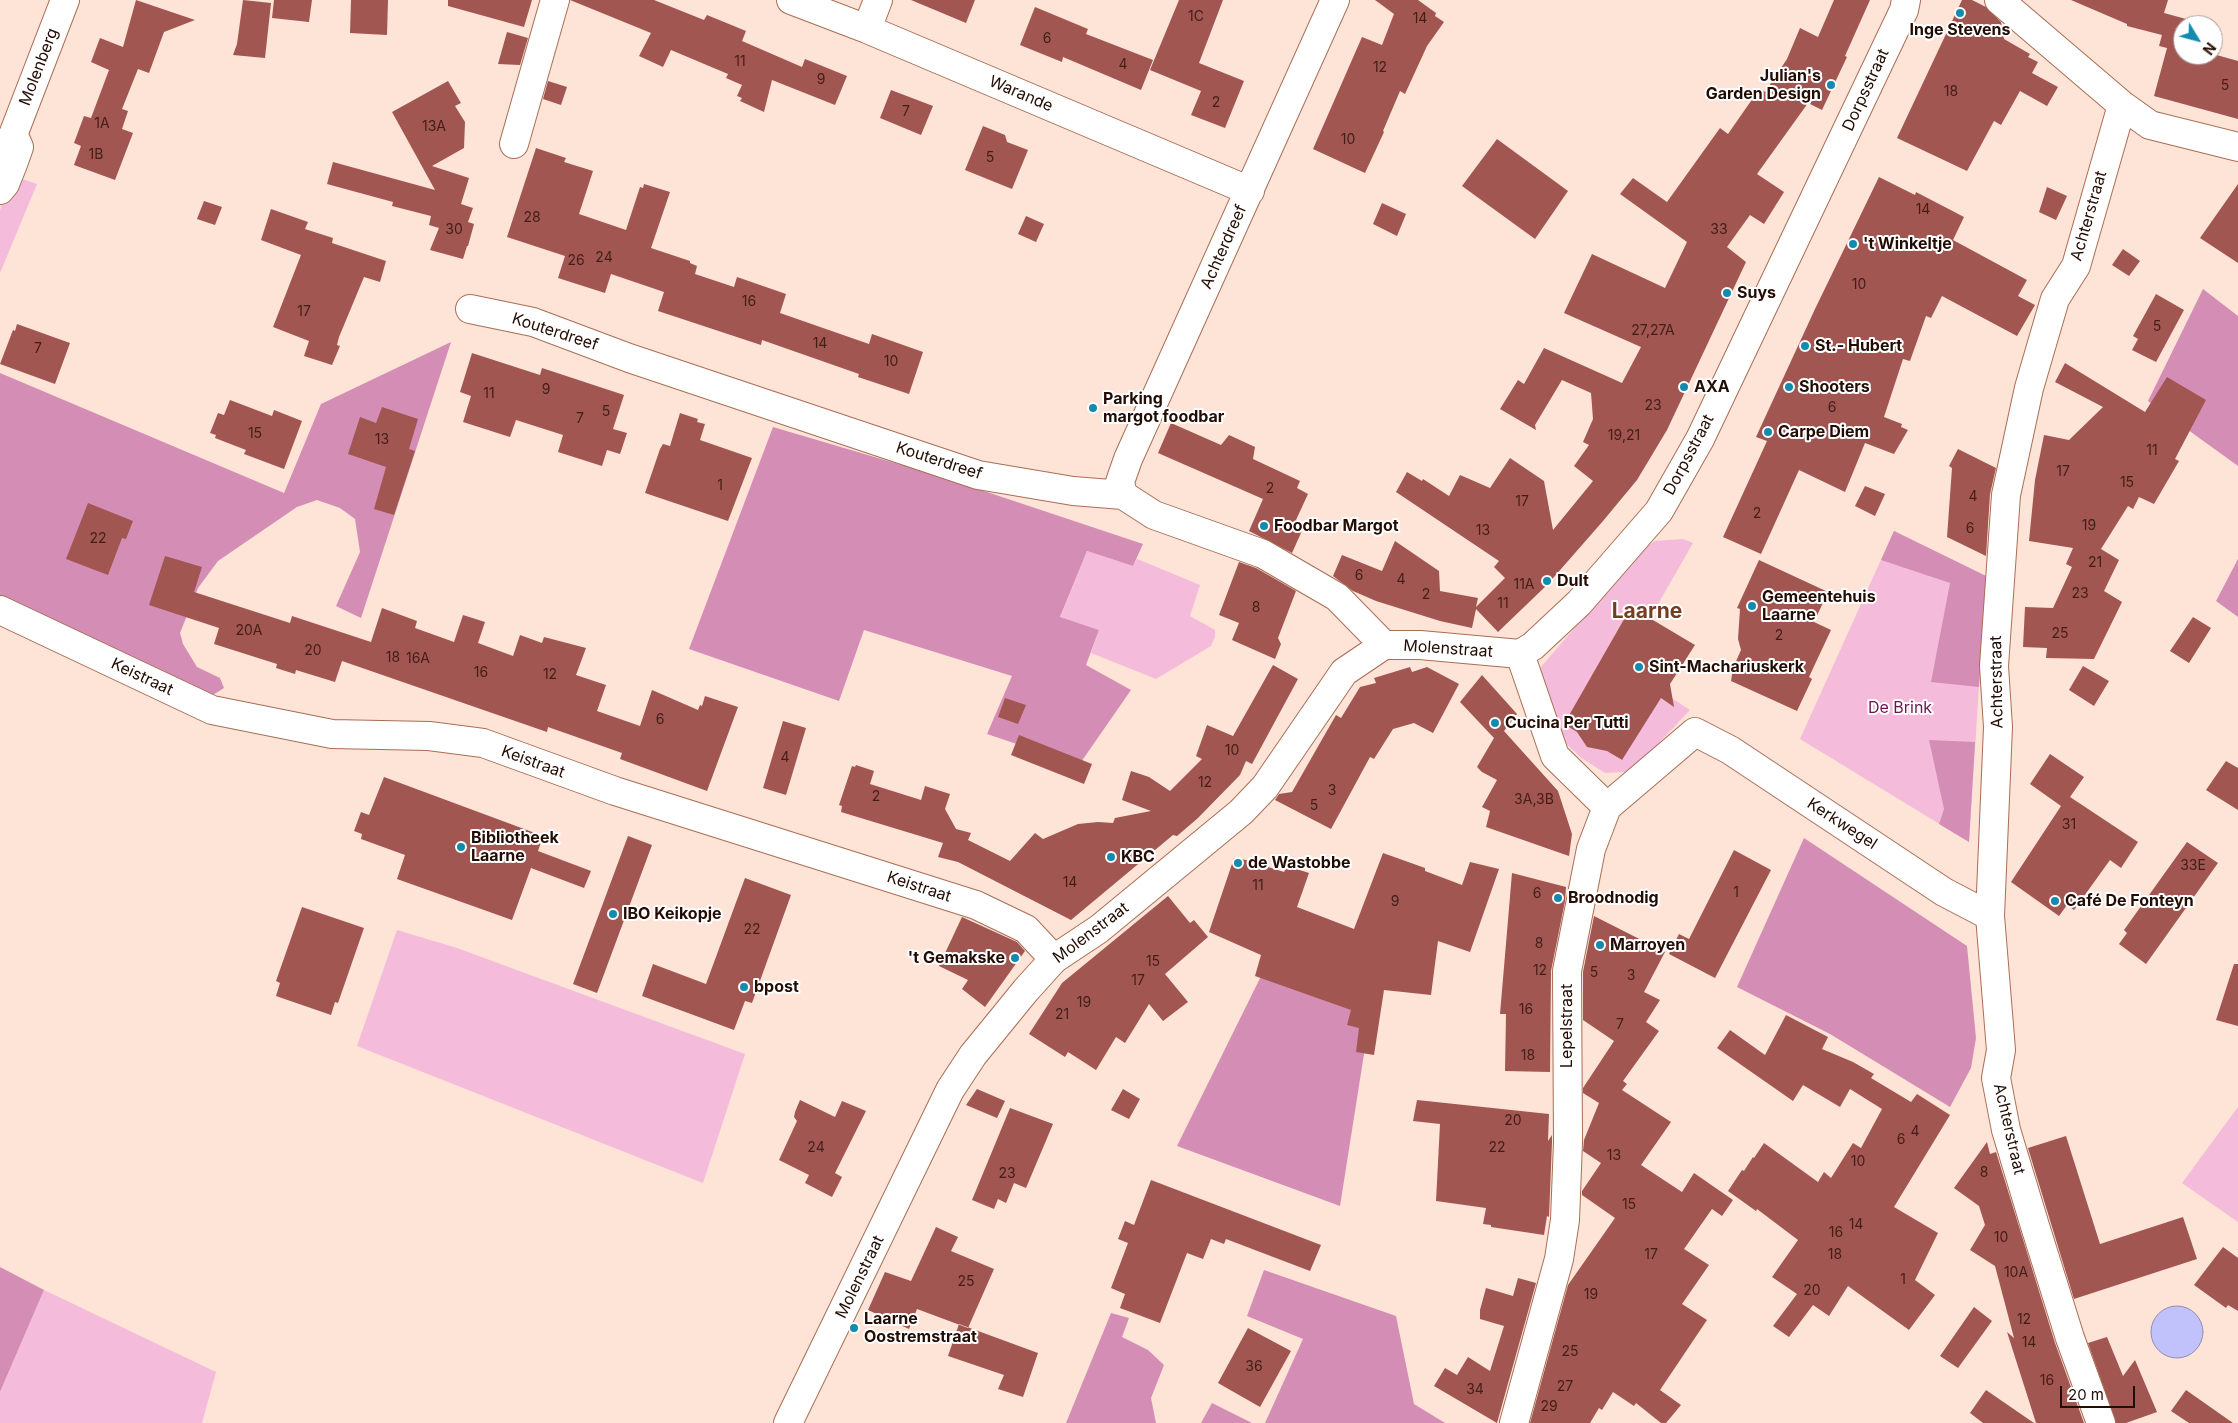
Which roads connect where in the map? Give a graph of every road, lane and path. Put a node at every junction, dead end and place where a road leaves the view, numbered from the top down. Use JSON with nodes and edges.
{"nodes":[{"id":1,"x":65,"y":0,"type":"edge"},
{"id":2,"x":555,"y":0,"type":"edge"},
{"id":3,"x":791,"y":0,"type":"edge"},
{"id":4,"x":878,"y":0,"type":"edge"},
{"id":5,"x":1335,"y":0,"type":"edge"},
{"id":6,"x":1906,"y":0,"type":"edge"},
{"id":7,"x":1999,"y":0,"type":"edge"},
{"id":8,"x":867,"y":29,"type":"junction"},
{"id":9,"x":2122,"y":105,"type":"junction"},
{"id":10,"x":514,"y":144,"type":"dead end"},
{"id":11,"x":7,"y":145,"type":"edge"},
{"id":12,"x":2238,"y":147,"type":"edge"},
{"id":13,"x":0,"y":190,"type":"edge"},
{"id":14,"x":1250,"y":191,"type":"junction"},
{"id":15,"x":470,"y":309,"type":"dead end"},
{"id":16,"x":1123,"y":495,"type":"junction"},
{"id":17,"x":0,"y":610,"type":"edge"},
{"id":18,"x":1384,"y":645,"type":"junction"},
{"id":19,"x":1520,"y":654,"type":"junction"},
{"id":20,"x":1607,"y":807,"type":"junction"},
{"id":21,"x":1990,"y":916,"type":"junction"},
{"id":22,"x":1054,"y":959,"type":"junction"},
{"id":23,"x":788,"y":1423,"type":"edge"},
{"id":24,"x":1514,"y":1423,"type":"edge"},
{"id":25,"x":2101,"y":1423,"type":"edge"}],
"edges":[{"from":1,"to":11,"type":"street","name":"Molenberg"},
{"from":2,"to":10,"type":"street"},
{"from":3,"to":8,"type":"street","name":"Warande"},
{"from":4,"to":8,"type":"street"},
{"from":5,"to":14,"type":"street","name":"Achterdreef"},
{"from":6,"to":19,"type":"street","name":"Dorpsstraat"},
{"from":7,"to":9,"type":"street"},
{"from":8,"to":14,"type":"street","name":"Warande"},
{"from":9,"to":12,"type":"street"},
{"from":9,"to":21,"type":"street","name":"Achterstraat"},
{"from":11,"to":13,"type":"street","name":"Molenberg"},
{"from":14,"to":16,"type":"street","name":"Achterdreef"},
{"from":15,"to":16,"type":"street","name":"Kouterdreef"},
{"from":16,"to":18,"type":"street"},
{"from":17,"to":22,"type":"street","name":"Keistraat"},
{"from":18,"to":19,"type":"street","name":"Molenstraat"},
{"from":18,"to":22,"type":"street","name":"Molenstraat"},
{"from":19,"to":20,"type":"street"},
{"from":20,"to":21,"type":"street","name":"Kerkwegel"},
{"from":20,"to":24,"type":"street","name":"Lepelstraat"},
{"from":21,"to":25,"type":"street","name":"Achterstraat"},
{"from":22,"to":23,"type":"street","name":"Molenstraat"}]}
